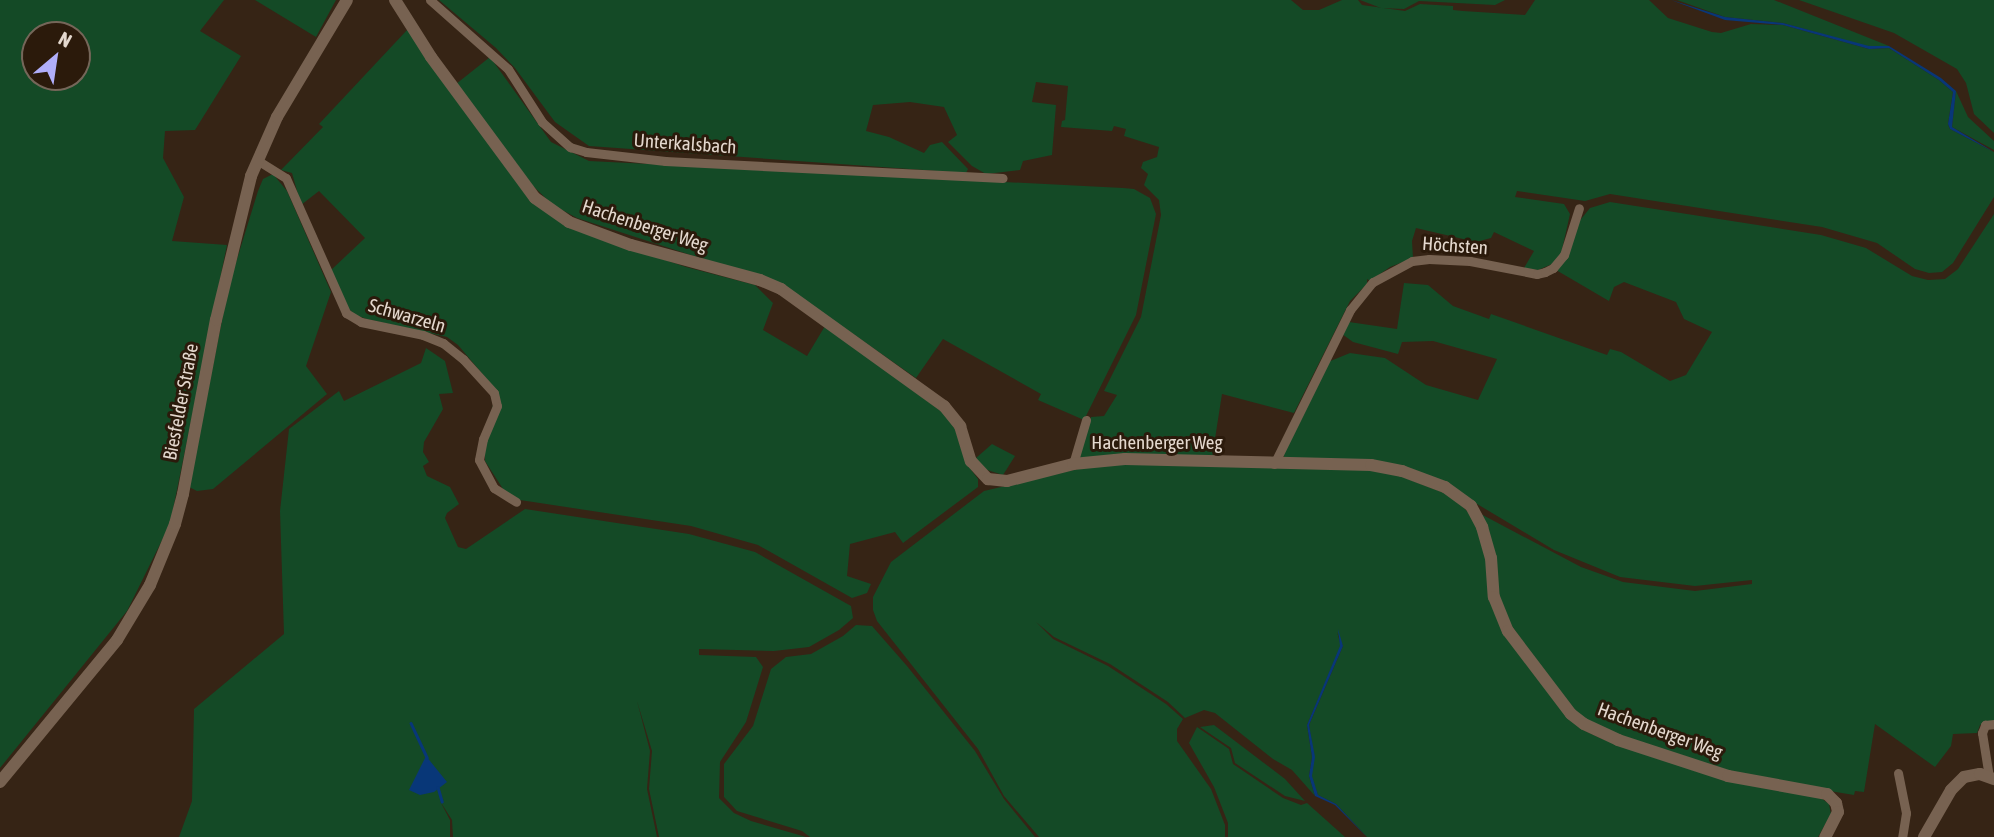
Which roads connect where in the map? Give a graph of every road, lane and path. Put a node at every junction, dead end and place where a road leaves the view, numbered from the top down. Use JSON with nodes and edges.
{"nodes":[{"id":1,"x":347,"y":0,"type":"edge"},
{"id":2,"x":396,"y":0,"type":"edge"},
{"id":3,"x":430,"y":0,"type":"edge"},
{"id":4,"x":257,"y":160,"type":"junction"},
{"id":5,"x":1003,"y":178,"type":"dead end"},
{"id":6,"x":1579,"y":208,"type":"dead end"},
{"id":7,"x":1086,"y":420,"type":"dead end"},
{"id":8,"x":1073,"y":464,"type":"junction"},
{"id":9,"x":1274,"y":464,"type":"junction"},
{"id":10,"x":516,"y":502,"type":"dead end"},
{"id":11,"x":1994,"y":724,"type":"edge"},
{"id":12,"x":1898,"y":773,"type":"dead end"},
{"id":13,"x":1991,"y":778,"type":"edge"},
{"id":14,"x":0,"y":782,"type":"edge"},
{"id":15,"x":1825,"y":837,"type":"edge"},
{"id":16,"x":1902,"y":837,"type":"edge"},
{"id":17,"x":1924,"y":837,"type":"edge"}],
"edges":[{"from":1,"to":4,"type":"street","name":"Biesfelder Straße"},
{"from":2,"to":8,"type":"street","name":"Hachenberger Weg"},
{"from":3,"to":5,"type":"street","name":"Unterkalsbach"},
{"from":4,"to":10,"type":"street","name":"Schwarzeln"},
{"from":4,"to":14,"type":"street","name":"Biesfelder Straße"},
{"from":6,"to":9,"type":"street","name":"Höchsten"},
{"from":7,"to":8,"type":"street"},
{"from":8,"to":9,"type":"street","name":"Hachenberger Weg"},
{"from":9,"to":15,"type":"street","name":"Hachenberger Weg"},
{"from":11,"to":13,"type":"street"},
{"from":12,"to":16,"type":"street"},
{"from":13,"to":17,"type":"street"}]}
